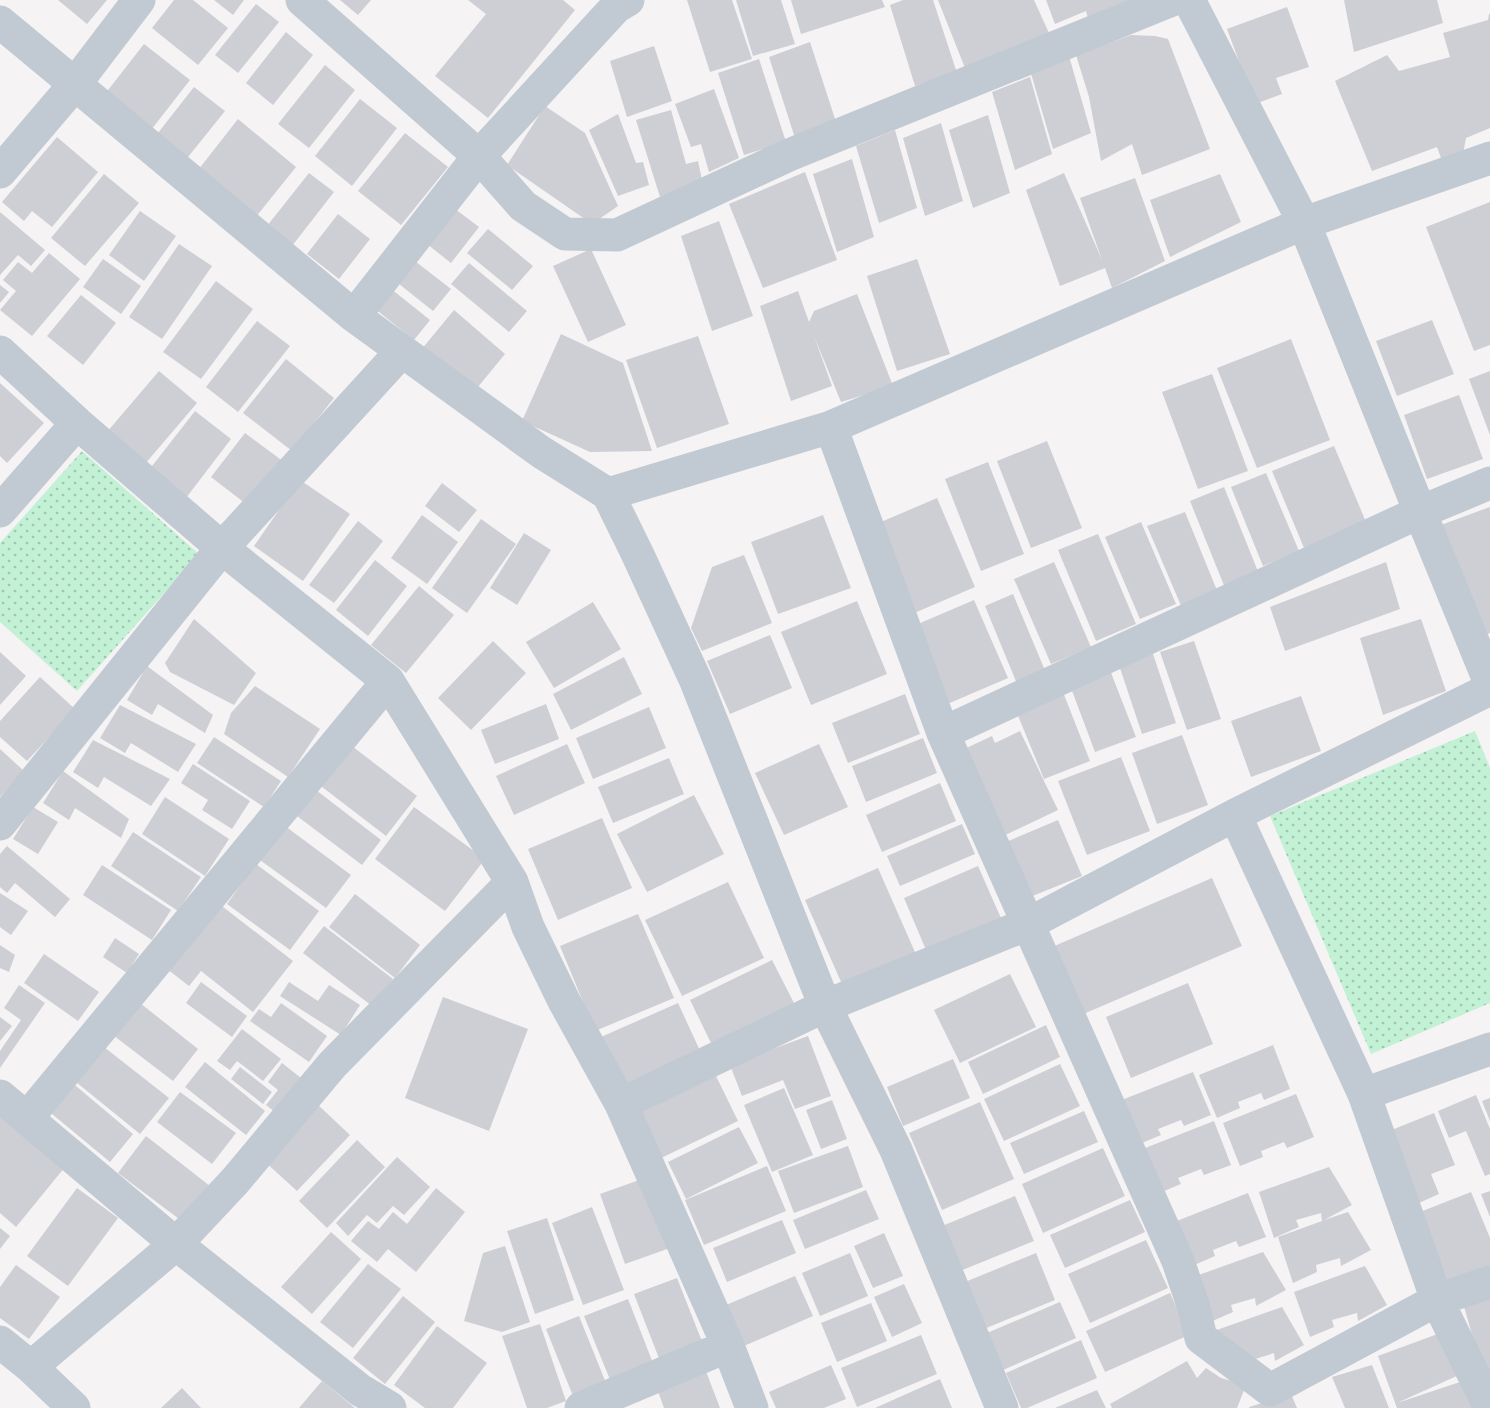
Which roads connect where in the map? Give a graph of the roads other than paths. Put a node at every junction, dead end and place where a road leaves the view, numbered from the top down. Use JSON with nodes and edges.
{"nodes":[{"id":1,"x":139,"y":0,"type":"edge"},
{"id":2,"x":302,"y":0,"type":"edge"},
{"id":3,"x":1172,"y":0,"type":"edge"},
{"id":4,"x":1188,"y":0,"type":"edge"},
{"id":5,"x":618,"y":2,"type":"edge"},
{"id":6,"x":0,"y":22,"type":"edge"},
{"id":7,"x":75,"y":84,"type":"junction"},
{"id":8,"x":479,"y":156,"type":"junction"},
{"id":9,"x":1490,"y":158,"type":"edge"},
{"id":10,"x":0,"y":172,"type":"edge"},
{"id":11,"x":1304,"y":223,"type":"junction"},
{"id":12,"x":354,"y":316,"type":"junction"},
{"id":13,"x":402,"y":351,"type":"junction"},
{"id":14,"x":0,"y":352,"type":"edge"},
{"id":15,"x":77,"y":423,"type":"junction"},
{"id":16,"x":831,"y":427,"type":"junction"},
{"id":17,"x":1490,"y":483,"type":"edge"},
{"id":18,"x":608,"y":494,"type":"junction"},
{"id":19,"x":0,"y":511,"type":"edge"},
{"id":20,"x":1420,"y":512,"type":"junction"},
{"id":21,"x":222,"y":549,"type":"junction"},
{"id":22,"x":388,"y":681,"type":"junction"},
{"id":23,"x":1490,"y":683,"type":"edge"},
{"id":24,"x":1490,"y":689,"type":"edge"},
{"id":25,"x":943,"y":733,"type":"junction"},
{"id":26,"x":1235,"y":815,"type":"junction"},
{"id":27,"x":0,"y":824,"type":"edge"},
{"id":28,"x":512,"y":882,"type":"junction"},
{"id":29,"x":1028,"y":924,"type":"junction"},
{"id":30,"x":825,"y":1006,"type":"junction"},
{"id":31,"x":1490,"y":1049,"type":"edge"},
{"id":32,"x":1364,"y":1094,"type":"junction"},
{"id":33,"x":0,"y":1096,"type":"edge"},
{"id":34,"x":621,"y":1104,"type":"junction"},
{"id":35,"x":27,"y":1118,"type":"junction"},
{"id":36,"x":176,"y":1244,"type":"junction"},
{"id":37,"x":1490,"y":1282,"type":"edge"},
{"id":38,"x":1437,"y":1300,"type":"junction"},
{"id":39,"x":0,"y":1342,"type":"edge"},
{"id":40,"x":728,"y":1346,"type":"junction"},
{"id":41,"x":31,"y":1367,"type":"junction"},
{"id":42,"x":74,"y":1408,"type":"edge"},
{"id":43,"x":390,"y":1408,"type":"edge"},
{"id":44,"x":581,"y":1408,"type":"edge"},
{"id":45,"x":752,"y":1408,"type":"edge"},
{"id":46,"x":1002,"y":1408,"type":"edge"},
{"id":47,"x":1490,"y":1408,"type":"edge"}],
"edges":[{"from":1,"to":7,"type":"street"},
{"from":2,"to":8,"type":"street"},
{"from":3,"to":8,"type":"street"},
{"from":4,"to":11,"type":"street"},
{"from":5,"to":8,"type":"street"},
{"from":6,"to":7,"type":"street"},
{"from":7,"to":10,"type":"street"},
{"from":7,"to":12,"type":"street"},
{"from":8,"to":12,"type":"street"},
{"from":9,"to":11,"type":"street"},
{"from":11,"to":16,"type":"street"},
{"from":11,"to":20,"type":"street"},
{"from":12,"to":13,"type":"street"},
{"from":13,"to":18,"type":"street"},
{"from":13,"to":21,"type":"street"},
{"from":14,"to":15,"type":"street"},
{"from":15,"to":19,"type":"street"},
{"from":15,"to":21,"type":"street"},
{"from":16,"to":18,"type":"street"},
{"from":16,"to":25,"type":"street"},
{"from":17,"to":20,"type":"street"},
{"from":18,"to":30,"type":"street"},
{"from":20,"to":23,"type":"street"},
{"from":20,"to":25,"type":"street"},
{"from":21,"to":22,"type":"street"},
{"from":21,"to":27,"type":"street"},
{"from":22,"to":28,"type":"street"},
{"from":22,"to":35,"type":"street"},
{"from":24,"to":26,"type":"street"},
{"from":25,"to":29,"type":"street"},
{"from":26,"to":29,"type":"street"},
{"from":26,"to":32,"type":"street"},
{"from":28,"to":34,"type":"street"},
{"from":28,"to":36,"type":"street"},
{"from":29,"to":30,"type":"street"},
{"from":29,"to":38,"type":"street"},
{"from":30,"to":34,"type":"street"},
{"from":30,"to":46,"type":"street"},
{"from":31,"to":32,"type":"street"},
{"from":32,"to":38,"type":"street"},
{"from":33,"to":35,"type":"street"},
{"from":34,"to":40,"type":"street"},
{"from":35,"to":36,"type":"street"},
{"from":36,"to":41,"type":"street"},
{"from":36,"to":43,"type":"street"},
{"from":37,"to":38,"type":"street"},
{"from":38,"to":47,"type":"street"},
{"from":39,"to":41,"type":"street"},
{"from":40,"to":44,"type":"street"},
{"from":40,"to":45,"type":"street"},
{"from":41,"to":42,"type":"street"}]}
